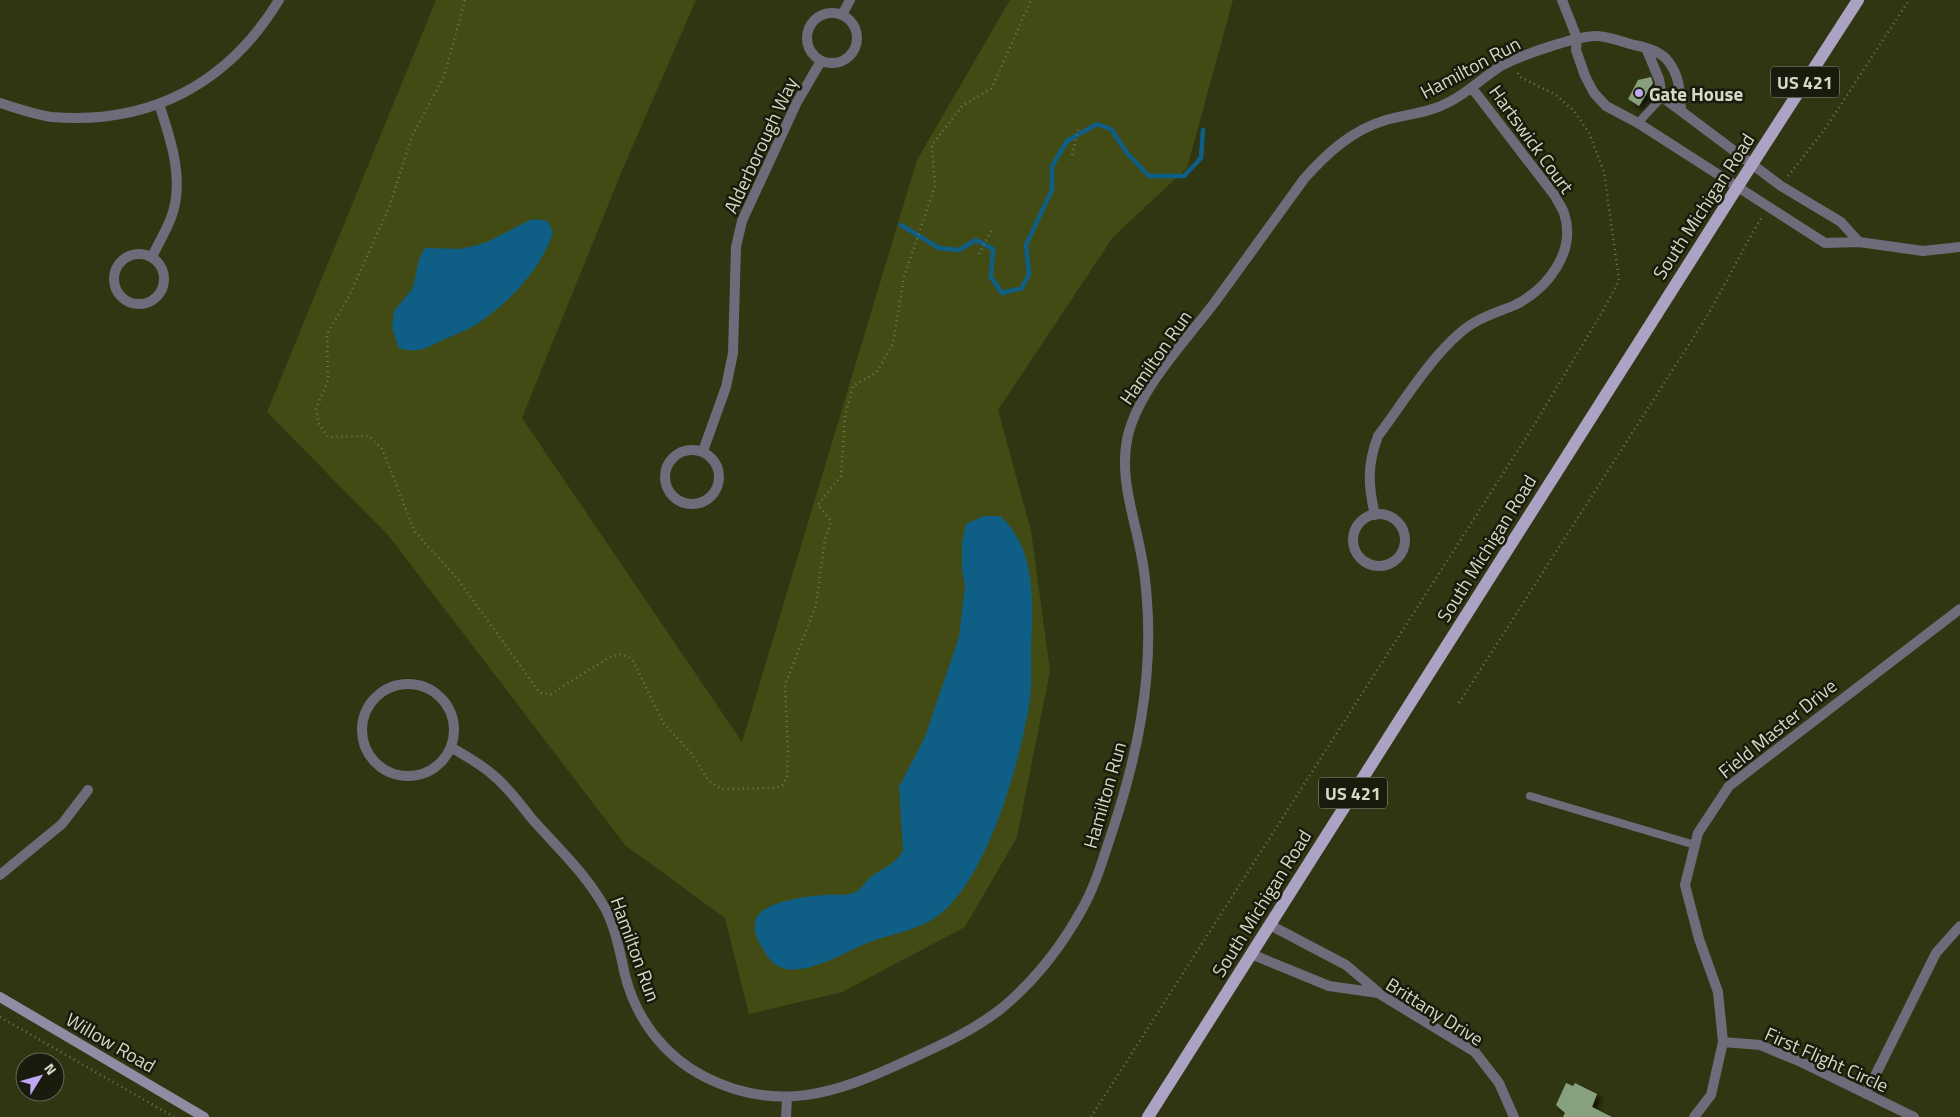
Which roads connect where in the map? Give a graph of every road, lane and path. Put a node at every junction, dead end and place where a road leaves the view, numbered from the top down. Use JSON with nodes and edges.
{"nodes":[{"id":1,"x":279,"y":0,"type":"edge"},
{"id":2,"x":465,"y":0,"type":"edge"},
{"id":3,"x":850,"y":0,"type":"edge"},
{"id":4,"x":1031,"y":0,"type":"edge"},
{"id":5,"x":1562,"y":0,"type":"edge"},
{"id":6,"x":1858,"y":0,"type":"edge"},
{"id":7,"x":1909,"y":0,"type":"edge"},
{"id":8,"x":842,"y":16,"type":"junction"},
{"id":9,"x":1577,"y":38,"type":"junction"},
{"id":10,"x":1646,"y":48,"type":"junction"},
{"id":11,"x":821,"y":61,"type":"junction"},
{"id":12,"x":1514,"y":61,"type":"junction"},
{"id":13,"x":1472,"y":88,"type":"junction"},
{"id":14,"x":1680,"y":90,"type":"junction"},
{"id":15,"x":1662,"y":97,"type":"junction"},
{"id":16,"x":0,"y":103,"type":"edge"},
{"id":17,"x":159,"y":104,"type":"junction"},
{"id":18,"x":1681,"y":111,"type":"junction"},
{"id":19,"x":1638,"y":123,"type":"junction"},
{"id":20,"x":1078,"y":130,"type":"dead end"},
{"id":21,"x":1072,"y":155,"type":"dead end"},
{"id":22,"x":1752,"y":164,"type":"junction"},
{"id":23,"x":1738,"y":186,"type":"junction"},
{"id":24,"x":1781,"y":186,"type":"junction"},
{"id":25,"x":1768,"y":208,"type":"junction"},
{"id":26,"x":991,"y":231,"type":"dead end"},
{"id":27,"x":1859,"y":242,"type":"junction"},
{"id":28,"x":1960,"y":247,"type":"edge"},
{"id":29,"x":979,"y":254,"type":"dead end"},
{"id":30,"x":152,"y":257,"type":"junction"},
{"id":31,"x":703,"y":452,"type":"junction"},
{"id":32,"x":1375,"y":515,"type":"junction"},
{"id":33,"x":1960,"y":609,"type":"edge"},
{"id":34,"x":1459,"y":703,"type":"dead end"},
{"id":35,"x":451,"y":747,"type":"junction"},
{"id":36,"x":88,"y":790,"type":"dead end"},
{"id":37,"x":1530,"y":796,"type":"dead end"},
{"id":38,"x":1695,"y":845,"type":"junction"},
{"id":39,"x":0,"y":876,"type":"edge"},
{"id":40,"x":1270,"y":925,"type":"junction"},
{"id":41,"x":1960,"y":926,"type":"edge"},
{"id":42,"x":1251,"y":954,"type":"junction"},
{"id":43,"x":1378,"y":993,"type":"junction"},
{"id":44,"x":0,"y":997,"type":"edge"},
{"id":45,"x":0,"y":1017,"type":"edge"},
{"id":46,"x":1723,"y":1042,"type":"junction"},
{"id":47,"x":1866,"y":1094,"type":"junction"},
{"id":48,"x":787,"y":1097,"type":"junction"},
{"id":49,"x":174,"y":1117,"type":"edge"},
{"id":50,"x":204,"y":1117,"type":"edge"},
{"id":51,"x":786,"y":1117,"type":"edge"},
{"id":52,"x":1091,"y":1117,"type":"edge"},
{"id":53,"x":1148,"y":1117,"type":"edge"},
{"id":54,"x":1514,"y":1117,"type":"edge"},
{"id":55,"x":1694,"y":1117,"type":"edge"},
{"id":56,"x":1914,"y":1117,"type":"edge"}],
"edges":[{"from":1,"to":17,"type":"street"},
{"from":2,"to":4,"type":"path"},
{"from":3,"to":8,"type":"street"},
{"from":5,"to":9,"type":"street"},
{"from":6,"to":22,"type":"main road","name":"South Michigan Road","number":"US 421"},
{"from":7,"to":24,"type":"path"},
{"from":8,"to":11,"type":"street"},
{"from":8,"to":11,"type":"street"},
{"from":9,"to":10,"type":"street","name":"Hamilton Run"},
{"from":9,"to":12,"type":"street","name":"Hamilton Run"},
{"from":9,"to":19,"type":"street"},
{"from":10,"to":14,"type":"street","name":"Hamilton Run"},
{"from":10,"to":15,"type":"street"},
{"from":11,"to":31,"type":"street","name":"Alderborough Way"},
{"from":12,"to":13,"type":"street","name":"Hamilton Run"},
{"from":12,"to":52,"type":"path"},
{"from":13,"to":32,"type":"street","name":"Hartswick Court"},
{"from":13,"to":48,"type":"street","name":"Hamilton Run"},
{"from":14,"to":15,"type":"lane"},
{"from":14,"to":18,"type":"street","name":"Hamilton Run"},
{"from":15,"to":18,"type":"street"},
{"from":15,"to":19,"type":"lane"},
{"from":16,"to":17,"type":"street"},
{"from":17,"to":30,"type":"street"},
{"from":18,"to":22,"type":"street"},
{"from":19,"to":23,"type":"street"},
{"from":20,"to":21,"type":"path"},
{"from":22,"to":23,"type":"main road","name":"South Michigan Road","number":"US 421"},
{"from":22,"to":24,"type":"street"},
{"from":23,"to":25,"type":"street"},
{"from":23,"to":40,"type":"main road","name":"South Michigan Road","number":"US 421"},
{"from":24,"to":27,"type":"street"},
{"from":25,"to":27,"type":"street"},
{"from":25,"to":34,"type":"path"},
{"from":26,"to":29,"type":"path"},
{"from":27,"to":28,"type":"street"},
{"from":30,"to":30,"type":"street"},
{"from":31,"to":31,"type":"street"},
{"from":32,"to":32,"type":"street"},
{"from":33,"to":38,"type":"street","name":"Field Master Drive"},
{"from":35,"to":35,"type":"street"},
{"from":35,"to":48,"type":"street","name":"Hamilton Run"},
{"from":36,"to":39,"type":"street"},
{"from":37,"to":38,"type":"lane"},
{"from":38,"to":46,"type":"street","name":"Field Master Drive"},
{"from":40,"to":42,"type":"main road","name":"South Michigan Road","number":"US 421"},
{"from":40,"to":43,"type":"street"},
{"from":41,"to":47,"type":"street"},
{"from":42,"to":43,"type":"street","name":"Brittany Drive"},
{"from":42,"to":53,"type":"main road","name":"South Michigan Road","number":"US 421"},
{"from":43,"to":54,"type":"street","name":"Brittany Drive"},
{"from":44,"to":50,"type":"street","name":"Willow Road"},
{"from":45,"to":49,"type":"path"},
{"from":46,"to":47,"type":"street","name":"First Flight Circle"},
{"from":46,"to":55,"type":"street","name":"Field Master Drive"},
{"from":47,"to":56,"type":"street","name":"First Flight Circle"},
{"from":48,"to":51,"type":"street"}]}
